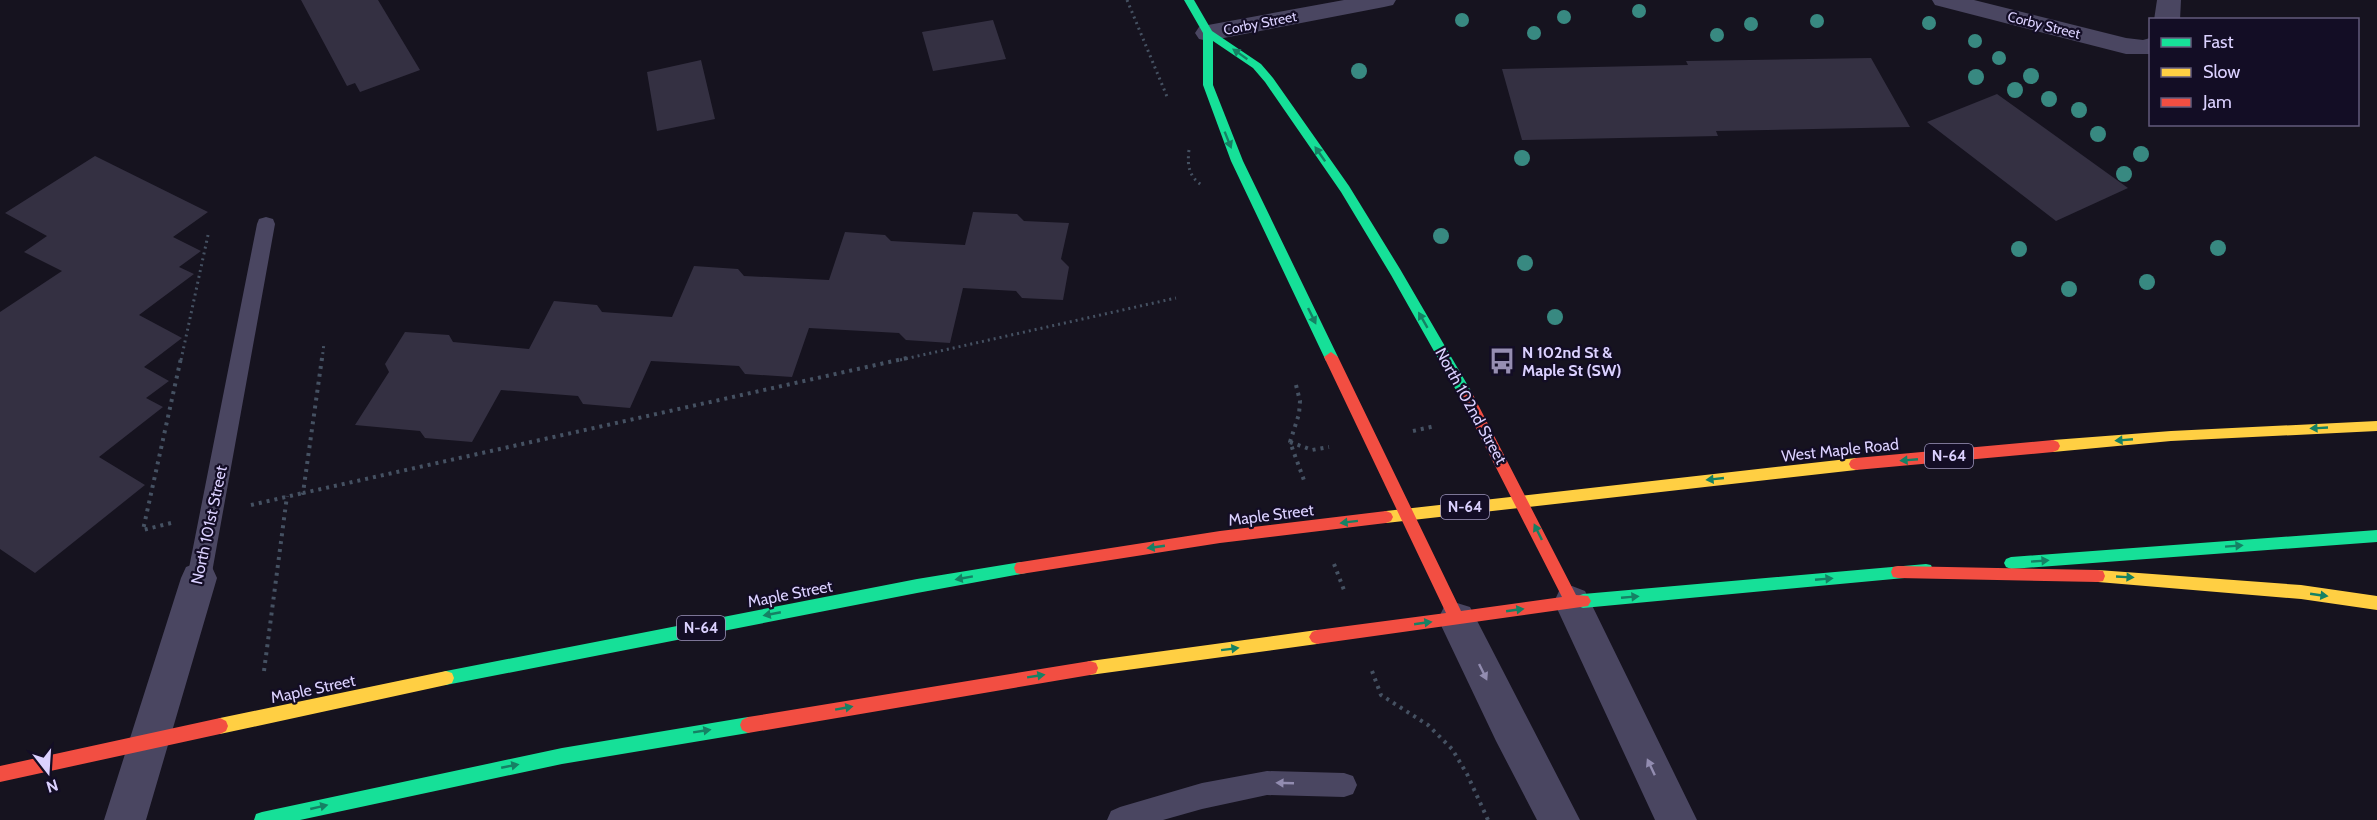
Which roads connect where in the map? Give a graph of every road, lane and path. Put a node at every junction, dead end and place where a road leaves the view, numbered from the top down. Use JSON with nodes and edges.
{"nodes":[{"id":1,"x":1189,"y":0,"type":"edge"},
{"id":2,"x":1384,"y":0,"type":"edge"},
{"id":3,"x":1944,"y":0,"type":"edge"},
{"id":4,"x":2169,"y":0,"type":"edge"},
{"id":5,"x":2167,"y":18,"type":"edge"},
{"id":6,"x":1208,"y":33,"type":"junction"},
{"id":7,"x":2147,"y":47,"type":"edge"},
{"id":8,"x":266,"y":224,"type":"dead end"},
{"id":9,"x":1176,"y":298,"type":"dead end"},
{"id":10,"x":324,"y":342,"type":"dead end"},
{"id":11,"x":2377,"y":426,"type":"edge"},
{"id":12,"x":1290,"y":442,"type":"dead end"},
{"id":13,"x":287,"y":496,"type":"dead end"},
{"id":14,"x":1522,"y":500,"type":"junction"},
{"id":15,"x":1407,"y":515,"type":"junction"},
{"id":16,"x":1321,"y":526,"type":"junction"},
{"id":17,"x":2377,"y":536,"type":"edge"},
{"id":18,"x":1898,"y":572,"type":"junction"},
{"id":19,"x":199,"y":578,"type":"joint"},
{"id":20,"x":1572,"y":602,"type":"junction"},
{"id":21,"x":2377,"y":603,"type":"edge"},
{"id":22,"x":1458,"y":619,"type":"junction"},
{"id":23,"x":1358,"y":632,"type":"junction"},
{"id":24,"x":264,"y":672,"type":"dead end"},
{"id":25,"x":149,"y":740,"type":"junction"},
{"id":26,"x":0,"y":774,"type":"edge"},
{"id":27,"x":1344,"y":785,"type":"dead end"},
{"id":28,"x":125,"y":820,"type":"edge"},
{"id":29,"x":262,"y":820,"type":"edge"},
{"id":30,"x":1120,"y":820,"type":"edge"},
{"id":31,"x":1488,"y":820,"type":"edge"},
{"id":32,"x":1559,"y":820,"type":"edge"},
{"id":33,"x":1676,"y":820,"type":"edge"}],
"edges":[{"from":1,"to":6,"type":"main road","name":"North 102nd Street"},
{"from":2,"to":6,"type":"street","name":"Corby Street"},
{"from":3,"to":7,"type":"street","name":"Corby Street"},
{"from":4,"to":5,"type":"street"},
{"from":14,"to":6,"type":"main road","name":"North 102nd Street","one_way":true},
{"from":6,"to":15,"type":"main road","name":"North 102nd Street","one_way":true},
{"from":8,"to":19,"type":"lane","name":"North 101st Street"},
{"from":9,"to":10,"type":"path"},
{"from":11,"to":14,"type":"main road","name":"West Maple Road","number":"N-64","one_way":true},
{"from":12,"to":16,"type":"path"},
{"from":13,"to":24,"type":"path"},
{"from":14,"to":15,"type":"main road","name":"Maple Street","number":"N-64"},
{"from":20,"to":14,"type":"main road","name":"North 102nd Street","one_way":true},
{"from":15,"to":16,"type":"main road","name":"Maple Street","number":"N-64","one_way":true},
{"from":15,"to":22,"type":"main road","name":"North 102nd Street"},
{"from":16,"to":23,"type":"path"},
{"from":16,"to":25,"type":"main road","name":"Maple Street","number":"N-64","one_way":true},
{"from":18,"to":17,"type":"main road","one_way":true},
{"from":20,"to":18,"type":"main road","one_way":true},
{"from":18,"to":21,"type":"main road","one_way":true},
{"from":19,"to":25,"type":"street","name":"North 101st Street"},
{"from":22,"to":20,"type":"main road","one_way":true},
{"from":33,"to":20,"type":"street","name":"North 102nd Street","one_way":true},
{"from":23,"to":22,"type":"main road","one_way":true},
{"from":22,"to":32,"type":"street","name":"North 102nd Street","one_way":true},
{"from":29,"to":23,"type":"main road","one_way":true},
{"from":23,"to":31,"type":"path"},
{"from":25,"to":26,"type":"main road","name":"Maple Street","number":"N-64"},
{"from":25,"to":28,"type":"street","name":"North 101st Street"},
{"from":27,"to":30,"type":"lane","one_way":true}]}
